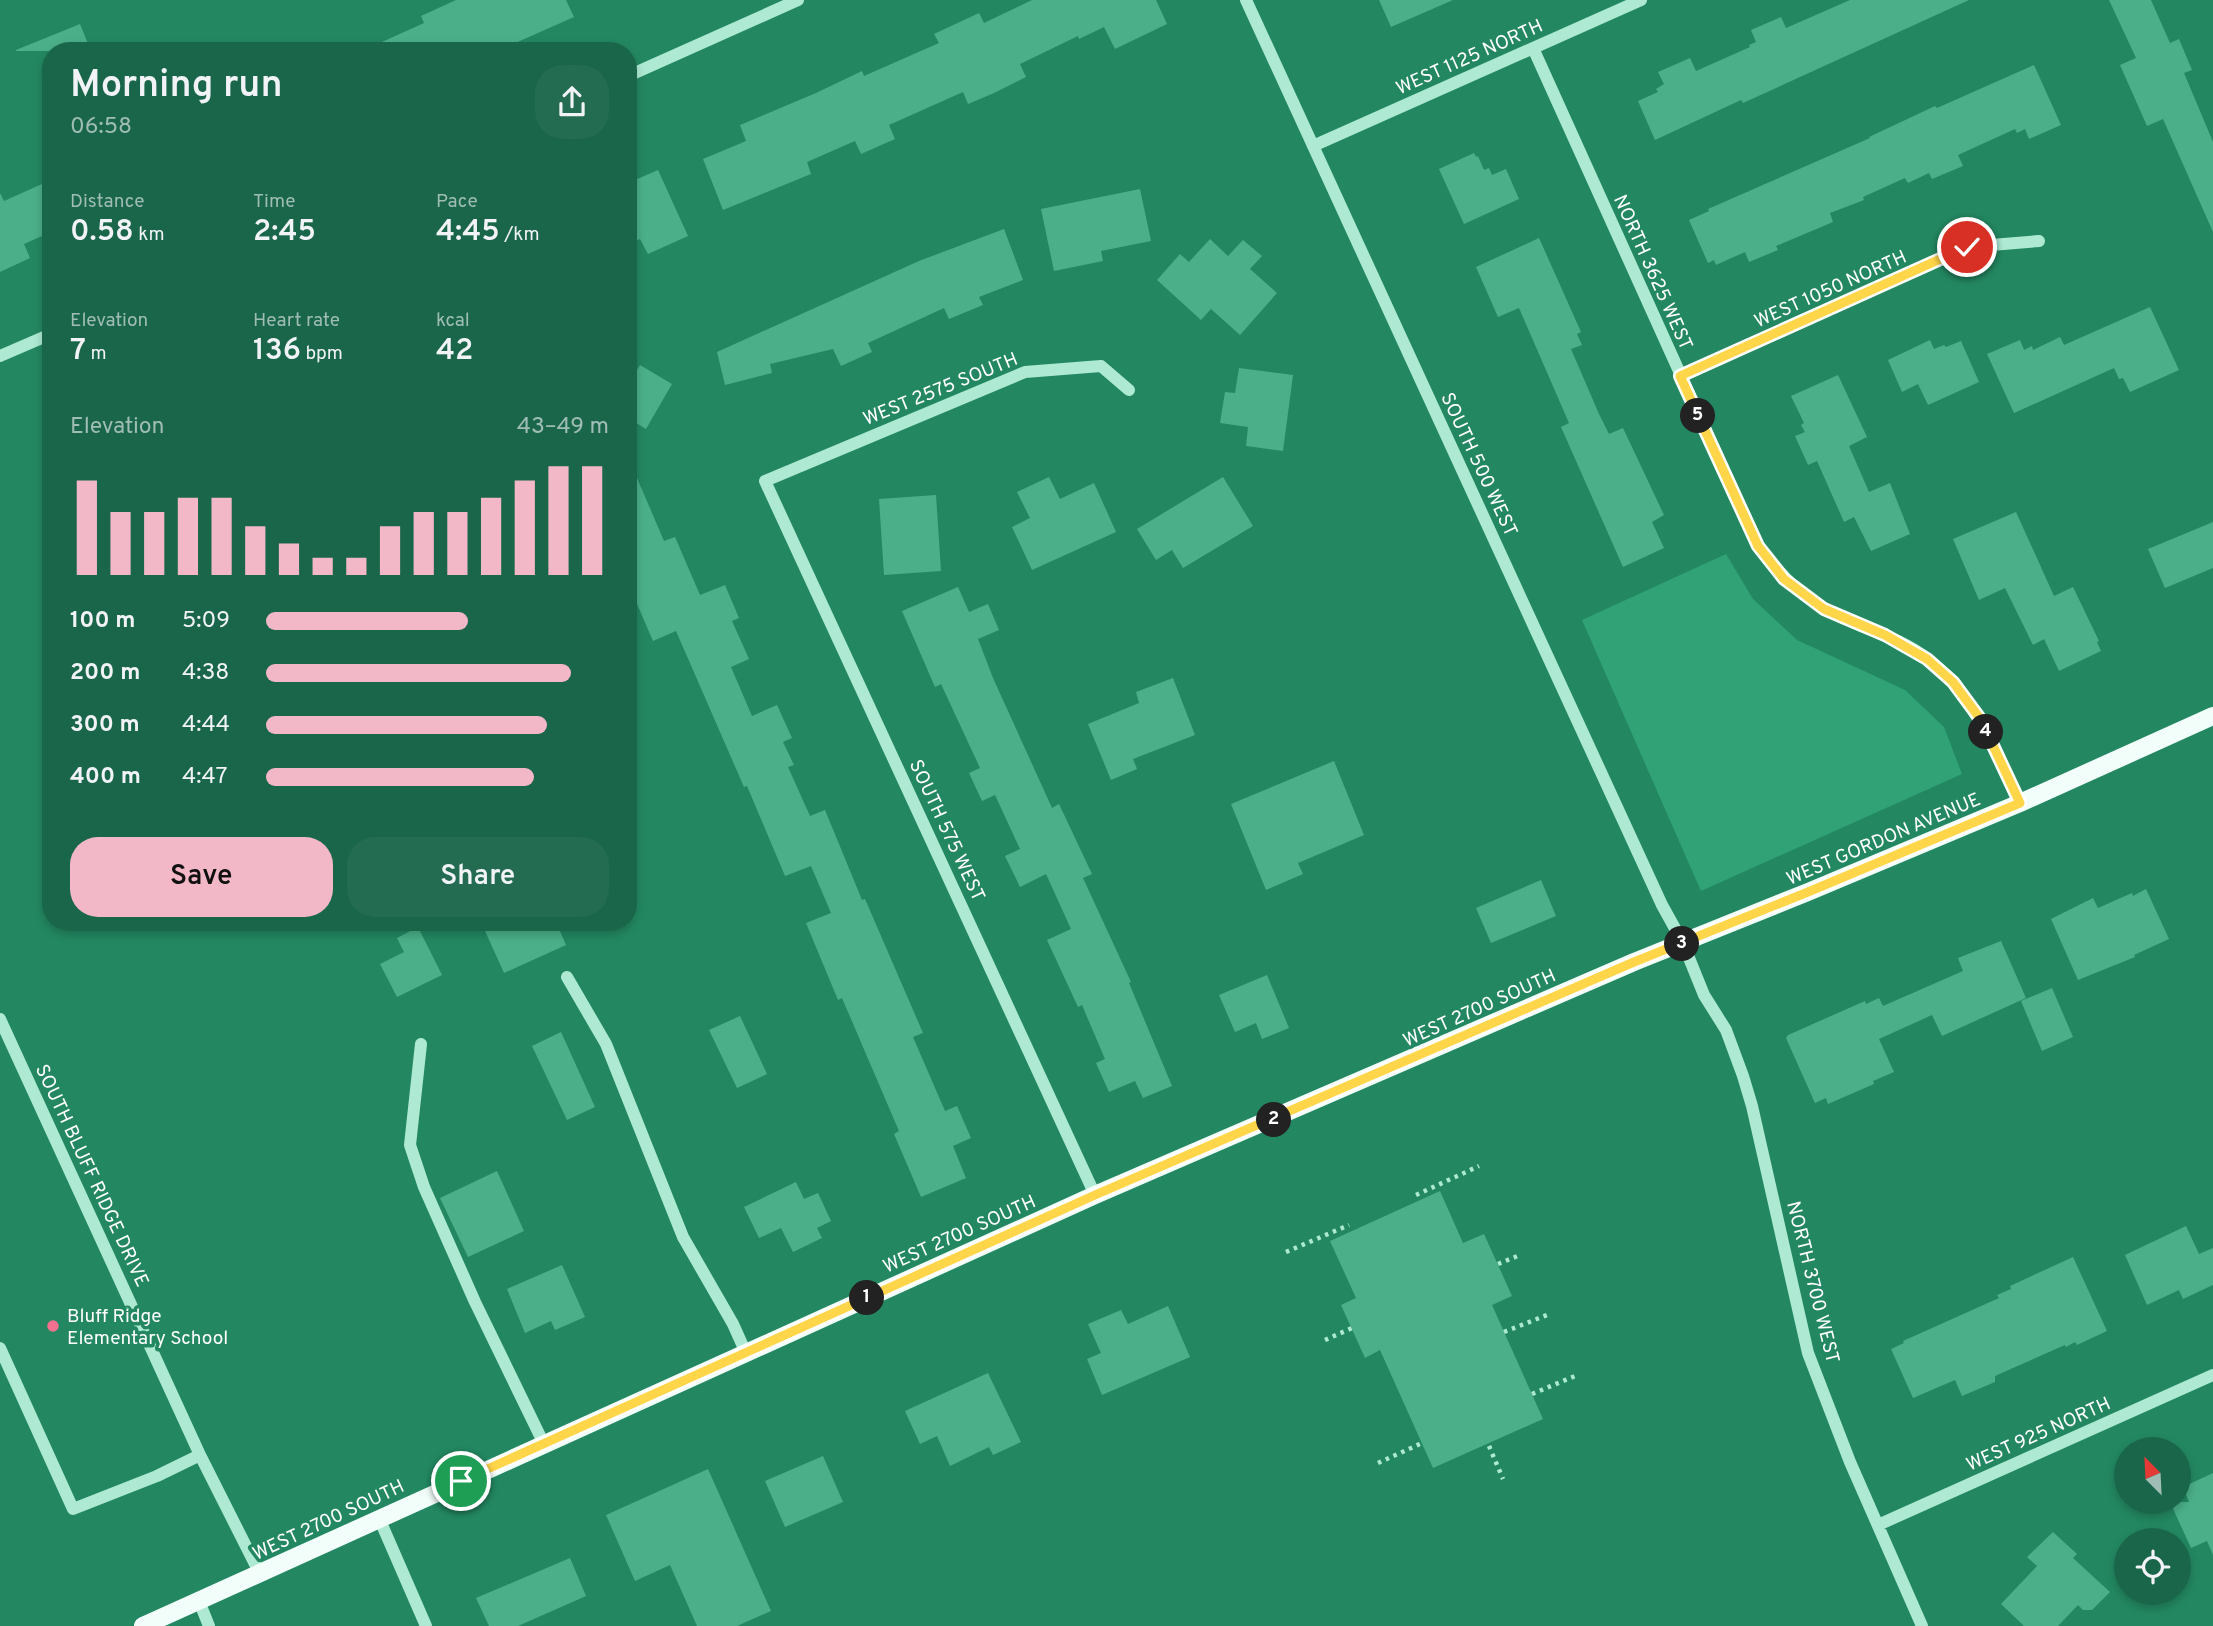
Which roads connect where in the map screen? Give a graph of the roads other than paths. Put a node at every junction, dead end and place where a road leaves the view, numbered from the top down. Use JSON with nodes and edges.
{"nodes":[{"id":1,"x":798,"y":0,"type":"edge"},
{"id":2,"x":1246,"y":0,"type":"edge"},
{"id":3,"x":1641,"y":0,"type":"edge"},
{"id":4,"x":1533,"y":48,"type":"junction"},
{"id":5,"x":637,"y":72,"type":"edge"},
{"id":6,"x":1313,"y":146,"type":"junction"},
{"id":7,"x":2039,"y":241,"type":"dead end"},
{"id":8,"x":42,"y":338,"type":"edge"},
{"id":9,"x":0,"y":356,"type":"edge"},
{"id":10,"x":1680,"y":376,"type":"junction"},
{"id":11,"x":1129,"y":390,"type":"dead end"},
{"id":12,"x":765,"y":481,"type":"joint"},
{"id":13,"x":2213,"y":716,"type":"edge"},
{"id":14,"x":2020,"y":803,"type":"junction"},
{"id":15,"x":1683,"y":943,"type":"junction"},
{"id":16,"x":567,"y":978,"type":"dead end"},
{"id":17,"x":0,"y":1019,"type":"edge"},
{"id":18,"x":421,"y":1044,"type":"dead end"},
{"id":19,"x":1095,"y":1195,"type":"junction"},
{"id":20,"x":0,"y":1348,"type":"edge"},
{"id":21,"x":746,"y":1353,"type":"junction"},
{"id":22,"x":2213,"y":1376,"type":"edge"},
{"id":23,"x":544,"y":1444,"type":"junction"},
{"id":24,"x":200,"y":1455,"type":"junction"},
{"id":25,"x":379,"y":1518,"type":"junction"},
{"id":26,"x":1878,"y":1525,"type":"junction"},
{"id":27,"x":260,"y":1574,"type":"junction"},
{"id":28,"x":199,"y":1601,"type":"junction"},
{"id":29,"x":143,"y":1626,"type":"edge"},
{"id":30,"x":209,"y":1626,"type":"edge"},
{"id":31,"x":426,"y":1626,"type":"edge"},
{"id":32,"x":1922,"y":1626,"type":"edge"}],
"edges":[{"from":1,"to":5,"type":"street"},
{"from":2,"to":6,"type":"street","name":"SOUTH 500 WEST"},
{"from":3,"to":4,"type":"street","name":"WEST 1125 NORTH"},
{"from":4,"to":6,"type":"street","name":"WEST 1125 NORTH"},
{"from":4,"to":10,"type":"street","name":"NORTH 3625 WEST"},
{"from":6,"to":15,"type":"street","name":"SOUTH 500 WEST"},
{"from":7,"to":10,"type":"street","name":"WEST 1050 NORTH"},
{"from":8,"to":9,"type":"street"},
{"from":10,"to":14,"type":"street","name":"NORTH 3625 WEST"},
{"from":11,"to":12,"type":"street","name":"WEST 2575 SOUTH"},
{"from":12,"to":19,"type":"street","name":"SOUTH 575 WEST"},
{"from":13,"to":14,"type":"main road","name":"WEST GORDON AVENUE"},
{"from":14,"to":15,"type":"main road","name":"WEST GORDON AVENUE"},
{"from":15,"to":19,"type":"main road","name":"WEST 2700 SOUTH"},
{"from":15,"to":26,"type":"street","name":"NORTH 3700 WEST"},
{"from":16,"to":21,"type":"street"},
{"from":17,"to":24,"type":"street","name":"SOUTH BLUFF RIDGE DRIVE"},
{"from":18,"to":23,"type":"street"},
{"from":19,"to":21,"type":"main road","name":"WEST 2700 SOUTH"},
{"from":20,"to":24,"type":"street"},
{"from":21,"to":23,"type":"main road","name":"WEST 2700 SOUTH"},
{"from":22,"to":26,"type":"street","name":"WEST 925 NORTH"},
{"from":23,"to":25,"type":"main road","name":"WEST 2700 SOUTH"},
{"from":24,"to":27,"type":"street","name":"SOUTH BLUFF RIDGE DRIVE"},
{"from":25,"to":27,"type":"main road","name":"WEST 2700 SOUTH"},
{"from":25,"to":31,"type":"street"},
{"from":26,"to":32,"type":"street","name":"NORTH 3700 WEST"},
{"from":27,"to":28,"type":"main road","name":"WEST 2700 SOUTH"},
{"from":28,"to":29,"type":"main road","name":"WEST 2700 SOUTH"},
{"from":28,"to":30,"type":"street"}]}
